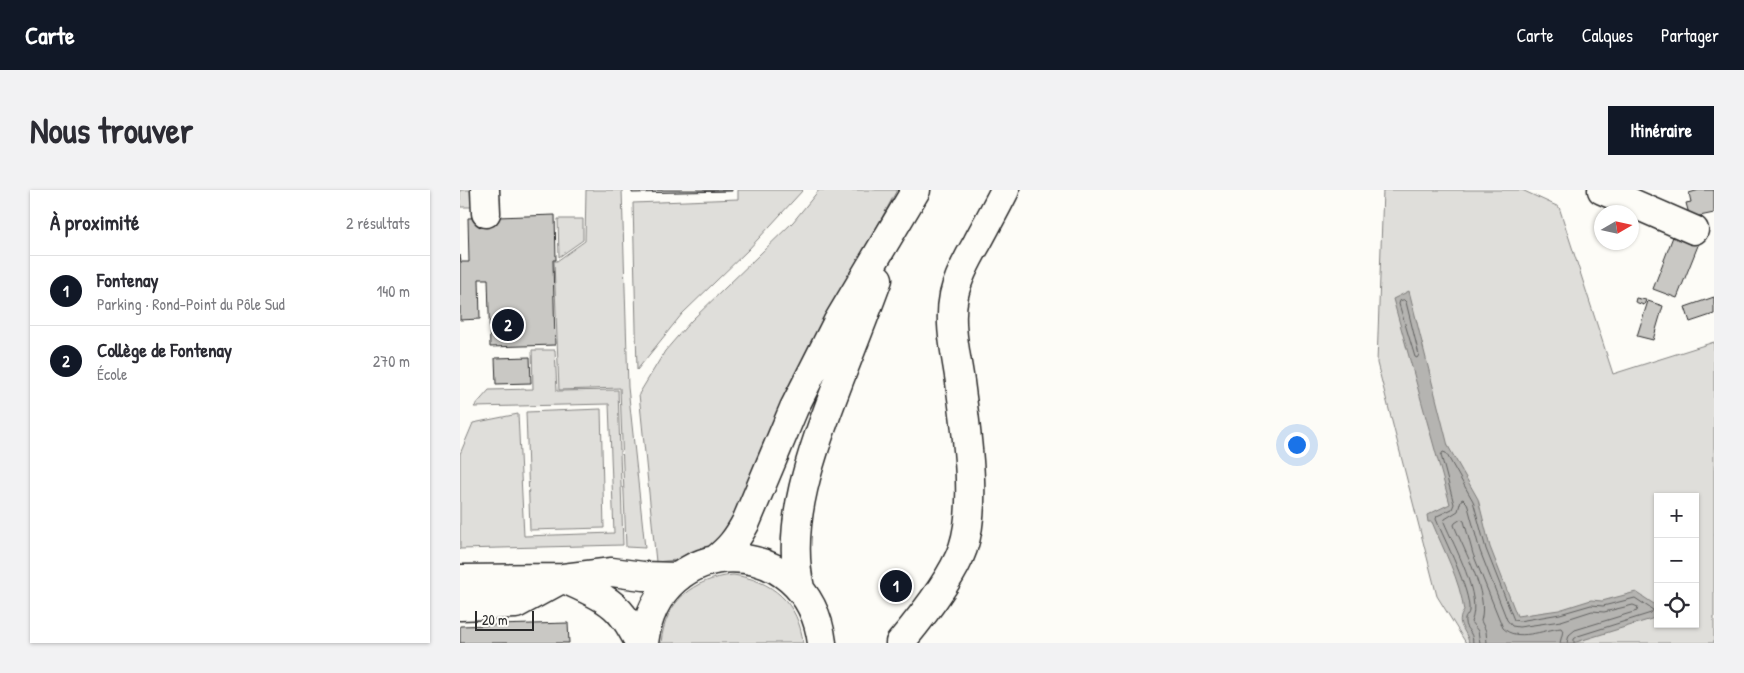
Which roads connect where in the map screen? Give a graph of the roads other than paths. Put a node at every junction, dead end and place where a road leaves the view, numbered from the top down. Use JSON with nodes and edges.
{"nodes":[{"id":1,"x":916,"y":190,"type":"edge"},
{"id":2,"x":1005,"y":190,"type":"edge"},
{"id":3,"x":1602,"y":190,"type":"edge"},
{"id":4,"x":902,"y":215,"type":"junction"},
{"id":5,"x":1694,"y":230,"type":"dead end"},
{"id":6,"x":715,"y":560,"type":"junction"},
{"id":7,"x":460,"y":562,"type":"edge"},
{"id":8,"x":678,"y":577,"type":"junction"},
{"id":9,"x":563,"y":578,"type":"junction"},
{"id":10,"x":460,"y":579,"type":"edge"},
{"id":11,"x":800,"y":588,"type":"junction"},
{"id":12,"x":460,"y":606,"type":"edge"},
{"id":13,"x":642,"y":643,"type":"edge"},
{"id":14,"x":822,"y":643,"type":"edge"},
{"id":15,"x":900,"y":643,"type":"edge"}],
"edges":[{"from":1,"to":4,"type":"main road"},
{"from":2,"to":15,"type":"main road"},
{"from":3,"to":5,"type":"main road"},
{"from":4,"to":6,"type":"main road"},
{"from":4,"to":11,"type":"main road"},
{"from":6,"to":8,"type":"main road"},
{"from":6,"to":11,"type":"main road"},
{"from":7,"to":9,"type":"main road"},
{"from":8,"to":9,"type":"main road"},
{"from":8,"to":13,"type":"main road"},
{"from":9,"to":10,"type":"main road"},
{"from":9,"to":12,"type":"main road"},
{"from":9,"to":13,"type":"main road"},
{"from":11,"to":14,"type":"main road"}]}
